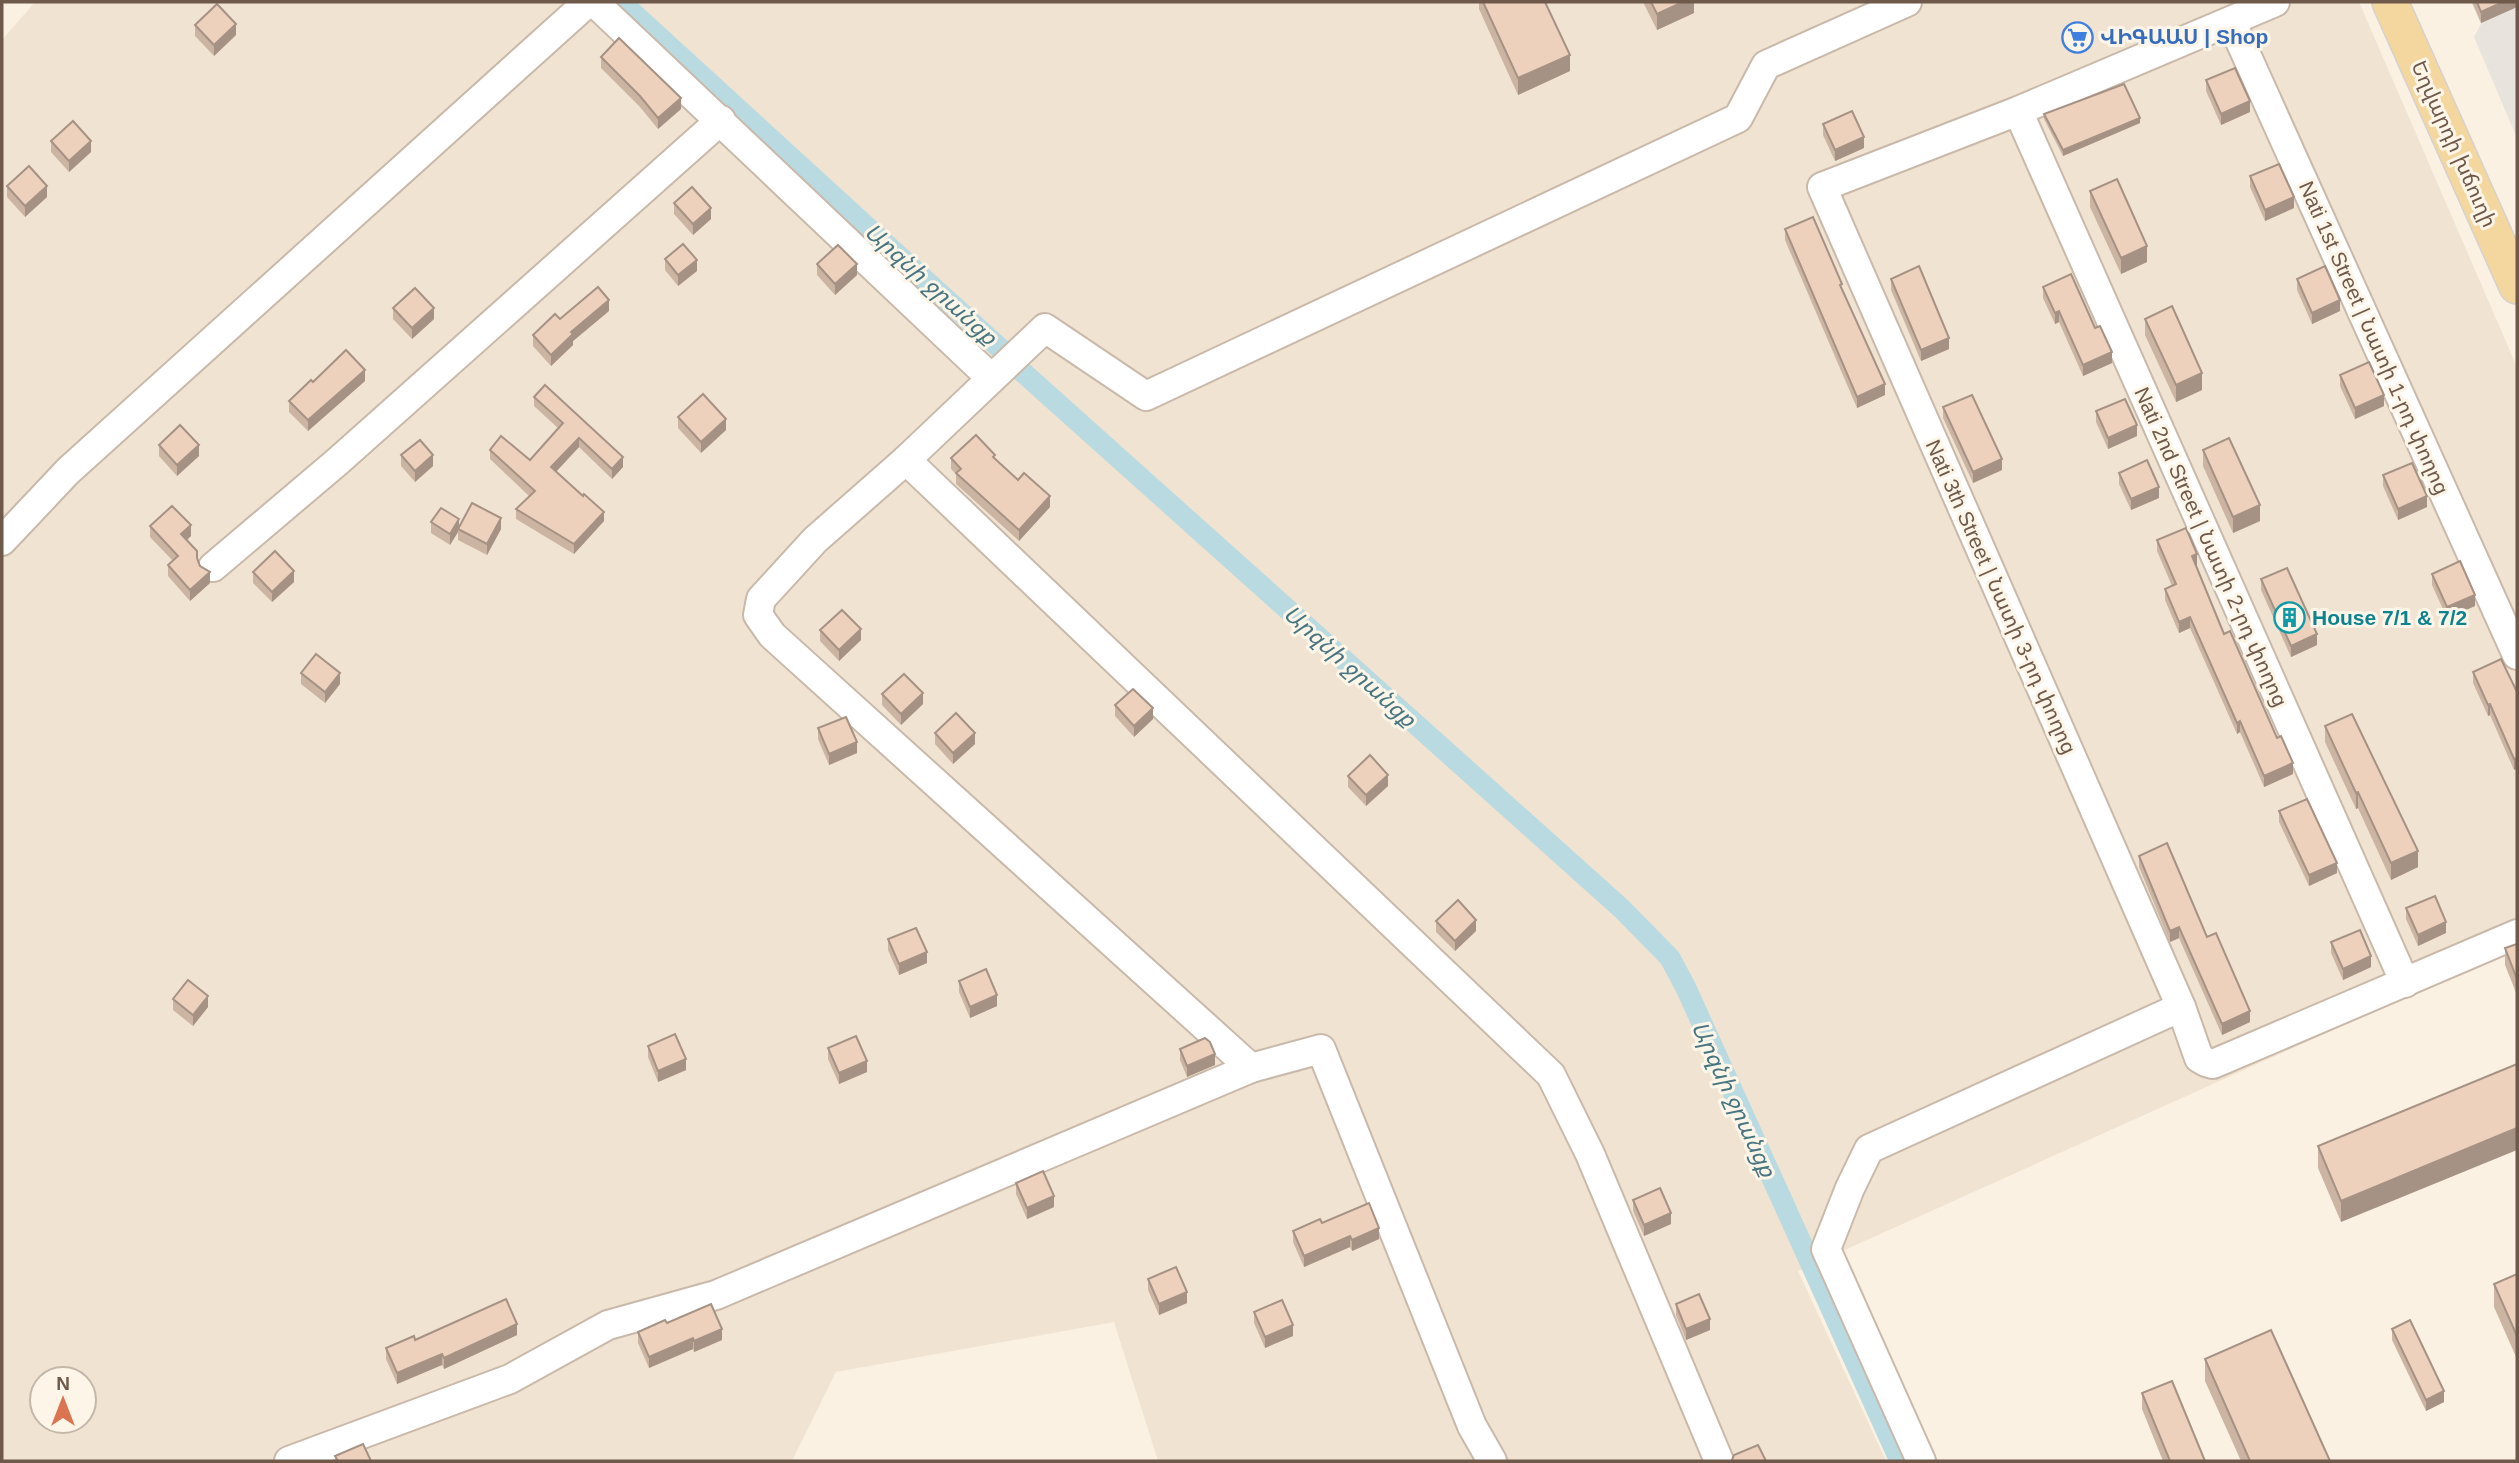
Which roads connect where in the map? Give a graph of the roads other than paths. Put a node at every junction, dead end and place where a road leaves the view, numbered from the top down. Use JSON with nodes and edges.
{"nodes":[{"id":1,"x":588,"y":2,"type":"edge"},
{"id":2,"x":594,"y":2,"type":"edge"},
{"id":3,"x":1907,"y":2,"type":"edge"},
{"id":4,"x":2275,"y":2,"type":"edge"},
{"id":5,"x":2390,"y":2,"type":"edge"},
{"id":6,"x":2231,"y":22,"type":"junction"},
{"id":7,"x":2018,"y":111,"type":"junction"},
{"id":8,"x":721,"y":120,"type":"junction"},
{"id":9,"x":2517,"y":286,"type":"edge"},
{"id":10,"x":1005,"y":365,"type":"junction"},
{"id":11,"x":906,"y":460,"type":"junction"},
{"id":12,"x":2,"y":541,"type":"edge"},
{"id":13,"x":213,"y":567,"type":"dead end"},
{"id":14,"x":2517,"y":655,"type":"edge"},
{"id":15,"x":2517,"y":934,"type":"edge"},
{"id":16,"x":2405,"y":983,"type":"junction"},
{"id":17,"x":2181,"y":1007,"type":"junction"},
{"id":18,"x":1251,"y":1068,"type":"junction"},
{"id":19,"x":289,"y":1461,"type":"edge"},
{"id":20,"x":1492,"y":1461,"type":"edge"},
{"id":21,"x":1719,"y":1461,"type":"edge"},
{"id":22,"x":1921,"y":1461,"type":"edge"}],
"edges":[{"from":1,"to":12,"type":"street"},
{"from":2,"to":8,"type":"street"},
{"from":3,"to":10,"type":"street"},
{"from":4,"to":6,"type":"street"},
{"from":5,"to":9,"type":"main road","name":"Եղվարդի խճուղի"},
{"from":6,"to":7,"type":"street"},
{"from":6,"to":14,"type":"street","name":"Nati 1st Street | Նատի 1-րդ փողոց"},
{"from":7,"to":16,"type":"street","name":"Nati 2nd Street | Նատի 2-րդ փողոց"},
{"from":7,"to":17,"type":"street","name":"Nati 3th Street | Նատի 3-րդ փողոց"},
{"from":8,"to":10,"type":"street"},
{"from":8,"to":13,"type":"street"},
{"from":10,"to":11,"type":"street"},
{"from":11,"to":18,"type":"street"},
{"from":11,"to":21,"type":"street"},
{"from":15,"to":16,"type":"street","name":"Nati 3th Street | Նատի 3-րդ փողոց"},
{"from":16,"to":17,"type":"street","name":"Nati 3th Street | Նատի 3-րդ փողոց"},
{"from":17,"to":22,"type":"street"},
{"from":18,"to":19,"type":"street"},
{"from":18,"to":20,"type":"street"}]}
